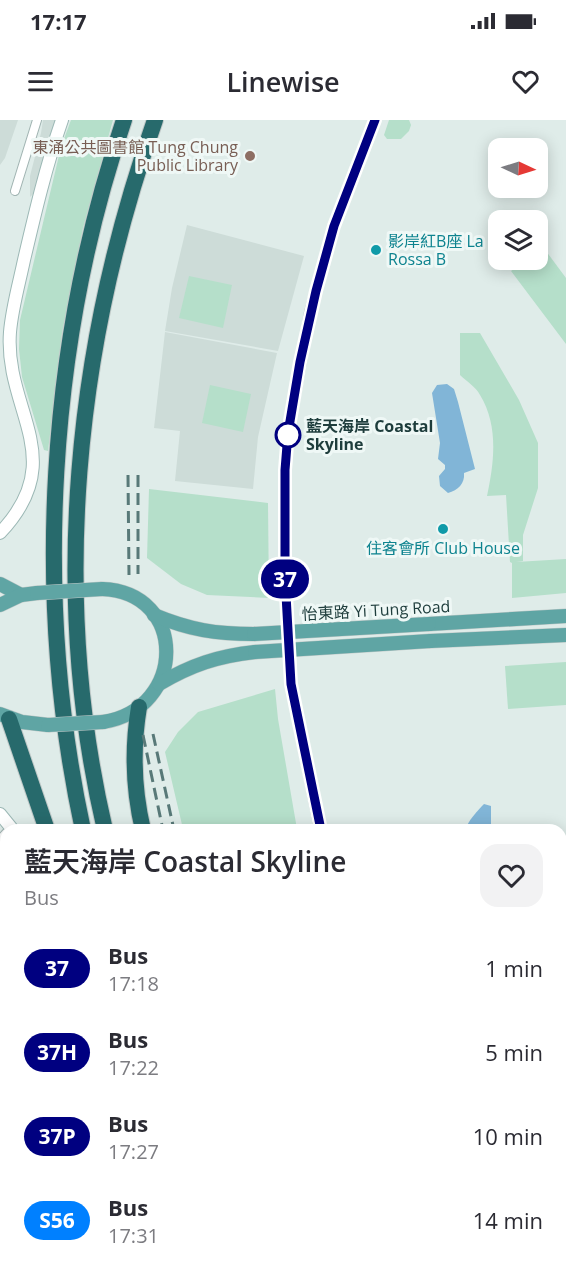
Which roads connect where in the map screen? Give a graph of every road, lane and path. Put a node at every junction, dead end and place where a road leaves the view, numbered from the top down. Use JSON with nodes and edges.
{"nodes":[{"id":1,"x":37,"y":120,"type":"edge"},
{"id":2,"x":63,"y":120,"type":"edge"},
{"id":3,"x":124,"y":120,"type":"edge"},
{"id":4,"x":155,"y":120,"type":"edge"},
{"id":5,"x":375,"y":120,"type":"edge"},
{"id":6,"x":15,"y":191,"type":"dead end"},
{"id":7,"x":0,"y":533,"type":"edge"},
{"id":8,"x":0,"y":584,"type":"edge"},
{"id":9,"x":21,"y":596,"type":"junction"},
{"id":10,"x":0,"y":605,"type":"edge"},
{"id":11,"x":154,"y":615,"type":"junction"},
{"id":12,"x":566,"y":616,"type":"edge"},
{"id":13,"x":566,"y":635,"type":"edge"},
{"id":14,"x":159,"y":684,"type":"junction"},
{"id":15,"x":139,"y":707,"type":"junction"},
{"id":16,"x":5,"y":716,"type":"edge"},
{"id":17,"x":45,"y":824,"type":"edge"},
{"id":18,"x":82,"y":824,"type":"edge"},
{"id":19,"x":104,"y":824,"type":"edge"},
{"id":20,"x":142,"y":824,"type":"edge"},
{"id":21,"x":320,"y":824,"type":"edge"}],
"edges":[{"from":1,"to":6,"type":"street"},
{"from":2,"to":7,"type":"main road"},
{"from":3,"to":18,"type":"highway"},
{"from":4,"to":19,"type":"highway"},
{"from":5,"to":21,"type":"street"},
{"from":8,"to":9,"type":"main road"},
{"from":9,"to":10,"type":"main road"},
{"from":9,"to":11,"type":"main road","bridge":true},
{"from":11,"to":12,"type":"main road","name":"怡東路 Yi Tung Road","bridge":true},
{"from":11,"to":14,"type":"main road"},
{"from":13,"to":14,"type":"main road","name":"怡東路 Yi Tung Road","bridge":true},
{"from":14,"to":15,"type":"main road"},
{"from":15,"to":16,"type":"main road","bridge":true},
{"from":15,"to":20,"type":"highway"},
{"from":16,"to":17,"type":"highway"}]}
